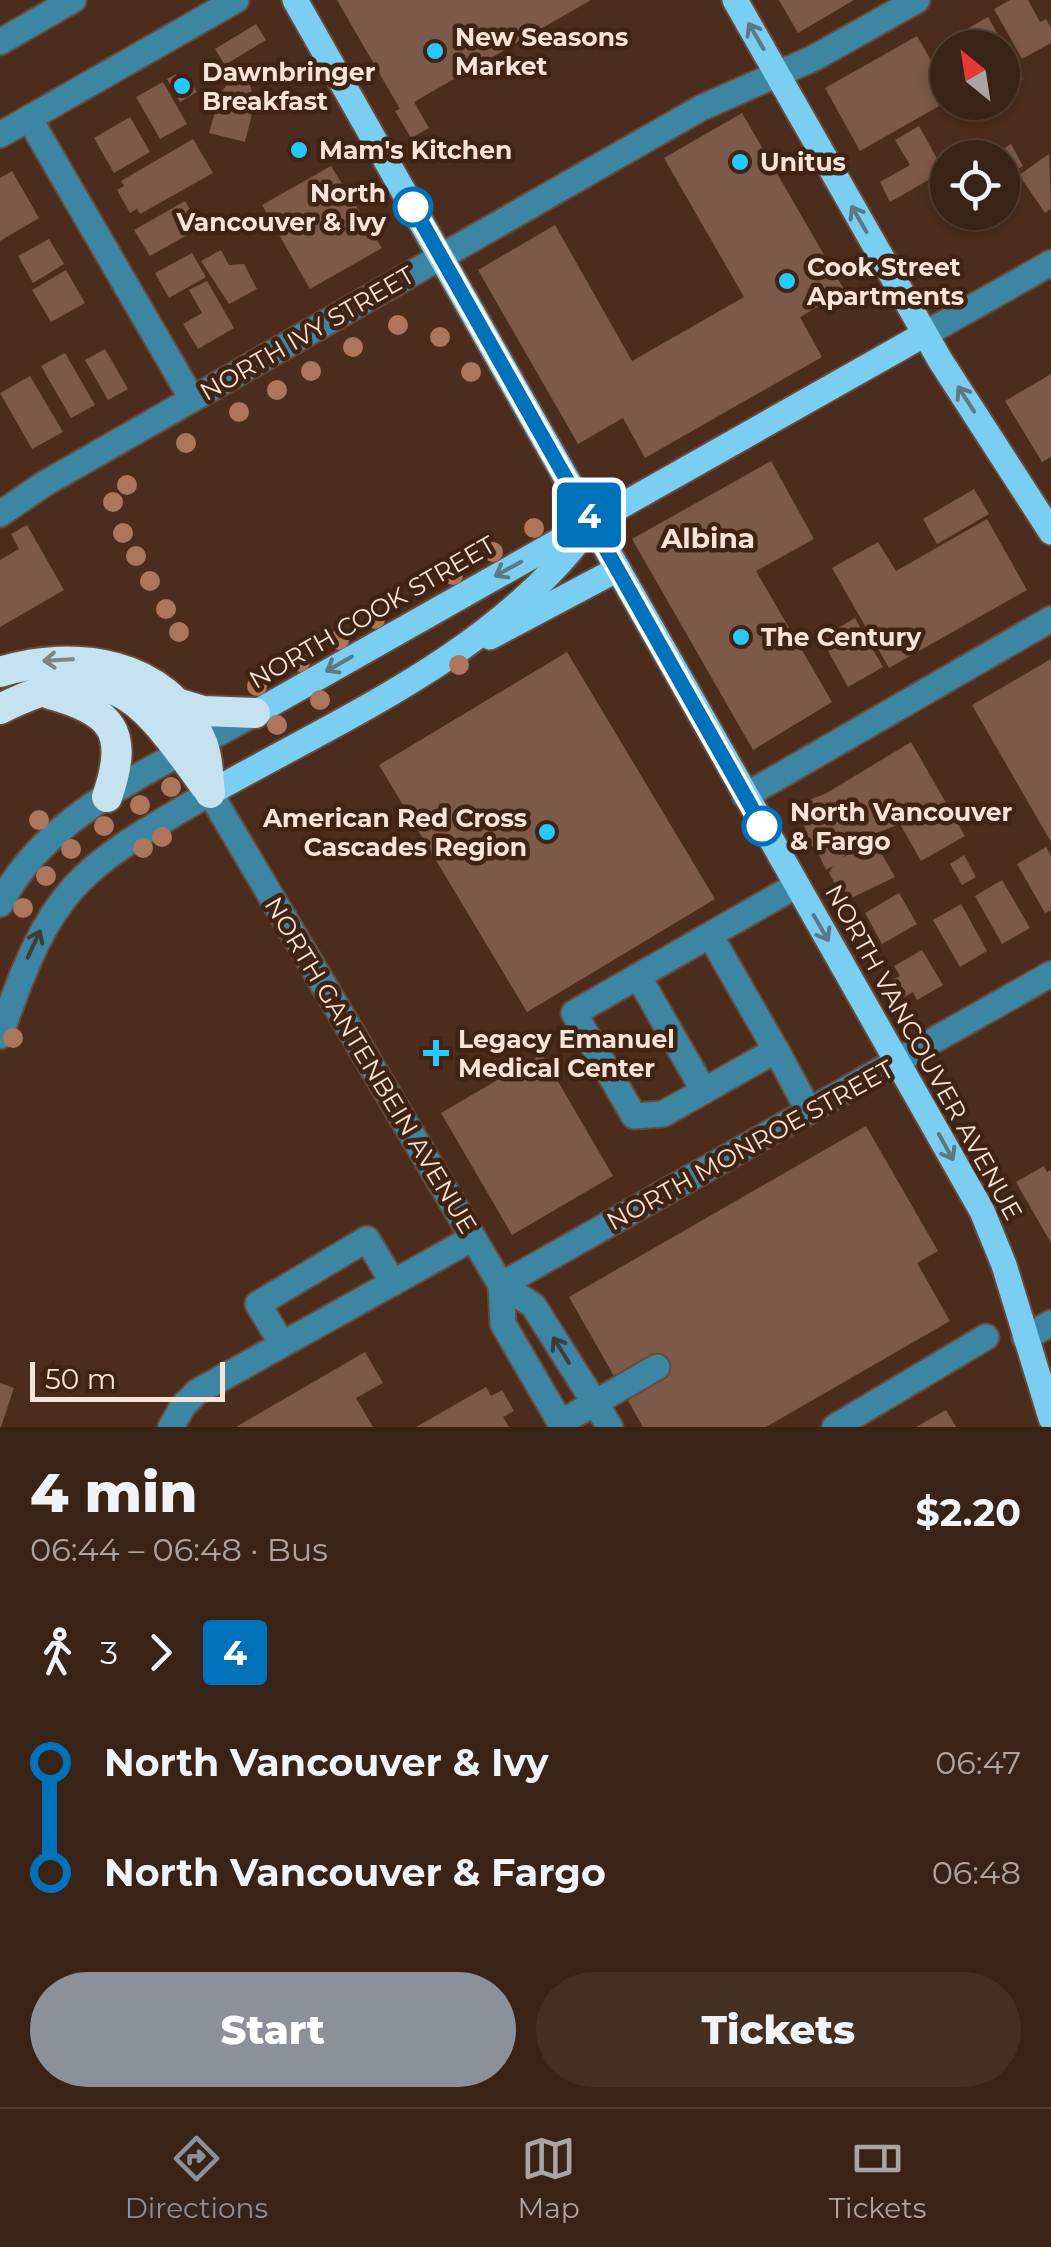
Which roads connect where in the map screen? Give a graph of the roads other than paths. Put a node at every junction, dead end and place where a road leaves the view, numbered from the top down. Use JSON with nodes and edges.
{"nodes":[{"id":1,"x":73,"y":0,"type":"edge"},
{"id":2,"x":236,"y":0,"type":"edge"},
{"id":3,"x":295,"y":0,"type":"edge"},
{"id":4,"x":735,"y":0,"type":"edge"},
{"id":5,"x":917,"y":0,"type":"edge"},
{"id":6,"x":0,"y":42,"type":"edge"},
{"id":7,"x":776,"y":73,"type":"junction"},
{"id":8,"x":29,"y":118,"type":"junction"},
{"id":9,"x":0,"y":135,"type":"edge"},
{"id":10,"x":442,"y":257,"type":"junction"},
{"id":11,"x":1051,"y":263,"type":"edge"},
{"id":12,"x":926,"y":334,"type":"junction"},
{"id":13,"x":192,"y":399,"type":"junction"},
{"id":14,"x":0,"y":514,"type":"edge"},
{"id":15,"x":593,"y":522,"type":"junction"},
{"id":16,"x":1049,"y":524,"type":"edge"},
{"id":17,"x":618,"y":570,"type":"junction"},
{"id":18,"x":1051,"y":619,"type":"edge"},
{"id":19,"x":476,"y":643,"type":"junction"},
{"id":20,"x":0,"y":672,"type":"edge"},
{"id":21,"x":42,"y":692,"type":"junction"},
{"id":22,"x":176,"y":703,"type":"junction"},
{"id":23,"x":0,"y":709,"type":"edge"},
{"id":24,"x":256,"y":712,"type":"junction"},
{"id":25,"x":192,"y":748,"type":"junction"},
{"id":26,"x":210,"y":794,"type":"junction"},
{"id":27,"x":745,"y":796,"type":"junction"},
{"id":28,"x":108,"y":797,"type":"junction"},
{"id":29,"x":796,"y":885,"type":"junction"},
{"id":30,"x":0,"y":904,"type":"edge"},
{"id":31,"x":710,"y":935,"type":"junction"},
{"id":32,"x":1051,"y":974,"type":"edge"},
{"id":33,"x":638,"y":976,"type":"junction"},
{"id":34,"x":0,"y":1036,"type":"edge"},
{"id":35,"x":776,"y":1050,"type":"junction"},
{"id":36,"x":898,"y":1062,"type":"junction"},
{"id":37,"x":704,"y":1091,"type":"junction"},
{"id":38,"x":808,"y":1111,"type":"junction"},
{"id":39,"x":473,"y":1238,"type":"junction"},
{"id":40,"x":393,"y":1282,"type":"junction"},
{"id":41,"x":501,"y":1284,"type":"junction"},
{"id":42,"x":1051,"y":1323,"type":"edge"},
{"id":43,"x":986,"y":1336,"type":"dead end"},
{"id":44,"x":1025,"y":1338,"type":"junction"},
{"id":45,"x":282,"y":1344,"type":"junction"},
{"id":46,"x":657,"y":1367,"type":"dead end"},
{"id":47,"x":595,"y":1403,"type":"junction"},
{"id":48,"x":1051,"y":1418,"type":"edge"},
{"id":49,"x":562,"y":1425,"type":"edge"},
{"id":50,"x":172,"y":1427,"type":"edge"},
{"id":51,"x":610,"y":1427,"type":"edge"},
{"id":52,"x":835,"y":1427,"type":"edge"}],
"edges":[{"from":1,"to":6,"type":"street"},
{"from":2,"to":8,"type":"street"},
{"from":3,"to":10,"type":"main road","name":"NORTH VANCOUVER AVENUE"},
{"from":7,"to":4,"type":"main road","one_way":true},
{"from":5,"to":7,"type":"street","name":"NORTH IVY STREET"},
{"from":7,"to":10,"type":"street","name":"NORTH IVY STREET"},
{"from":12,"to":7,"type":"main road","one_way":true},
{"from":8,"to":9,"type":"street"},
{"from":8,"to":13,"type":"street"},
{"from":10,"to":13,"type":"street","name":"NORTH IVY STREET"},
{"from":10,"to":15,"type":"main road","name":"NORTH VANCOUVER AVENUE"},
{"from":11,"to":12,"type":"street"},
{"from":12,"to":15,"type":"main road","name":"NORTH COOK STREET"},
{"from":16,"to":12,"type":"main road","one_way":true},
{"from":13,"to":14,"type":"street","name":"NORTH IVY STREET"},
{"from":15,"to":17,"type":"main road","name":"NORTH VANCOUVER AVENUE"},
{"from":15,"to":19,"type":"main road","name":"NORTH COOK STREET"},
{"from":15,"to":24,"type":"main road","name":"NORTH COOK STREET","one_way":true},
{"from":17,"to":19,"type":"main road"},
{"from":17,"to":27,"type":"main road","name":"NORTH VANCOUVER AVENUE"},
{"from":18,"to":27,"type":"street"},
{"from":19,"to":26,"type":"main road","name":"NORTH COOK STREET"},
{"from":22,"to":20,"type":"highway","one_way":true},
{"from":21,"to":23,"type":"highway"},
{"from":21,"to":25,"type":"highway"},
{"from":21,"to":28,"type":"highway"},
{"from":22,"to":24,"type":"highway"},
{"from":22,"to":25,"type":"highway"},
{"from":24,"to":25,"type":"street","name":"NORTH COOK STREET"},
{"from":25,"to":26,"type":"highway"},
{"from":25,"to":28,"type":"street","name":"NORTH COOK STREET"},
{"from":34,"to":26,"type":"street","one_way":true},
{"from":26,"to":39,"type":"street","name":"NORTH GANTENBEIN AVENUE"},
{"from":27,"to":29,"type":"main road","name":"NORTH VANCOUVER AVENUE"},
{"from":28,"to":30,"type":"street","name":"NORTH COOK STREET"},
{"from":29,"to":31,"type":"street"},
{"from":29,"to":36,"type":"main road","name":"NORTH VANCOUVER AVENUE","one_way":true},
{"from":31,"to":33,"type":"street"},
{"from":31,"to":35,"type":"street"},
{"from":32,"to":36,"type":"street","name":"NORTH MONROE STREET"},
{"from":33,"to":37,"type":"street"},
{"from":33,"to":37,"type":"street"},
{"from":35,"to":37,"type":"street"},
{"from":35,"to":38,"type":"street"},
{"from":36,"to":38,"type":"street","name":"NORTH MONROE STREET"},
{"from":36,"to":44,"type":"main road","name":"NORTH VANCOUVER AVENUE","one_way":true},
{"from":38,"to":41,"type":"street","name":"NORTH MONROE STREET"},
{"from":39,"to":40,"type":"street"},
{"from":39,"to":41,"type":"street","name":"NORTH GANTENBEIN AVENUE"},
{"from":40,"to":45,"type":"street"},
{"from":40,"to":45,"type":"street"},
{"from":47,"to":41,"type":"street","name":"NORTH GANTENBEIN AVENUE","one_way":true},
{"from":41,"to":49,"type":"street","name":"NORTH GANTENBEIN AVENUE"},
{"from":42,"to":44,"type":"street"},
{"from":43,"to":52,"type":"street"},
{"from":44,"to":48,"type":"main road","name":"NORTH VANCOUVER AVENUE"},
{"from":45,"to":50,"type":"street"},
{"from":46,"to":47,"type":"street"},
{"from":47,"to":49,"type":"street"},
{"from":47,"to":51,"type":"street","name":"NORTH GANTENBEIN AVENUE"}]}
